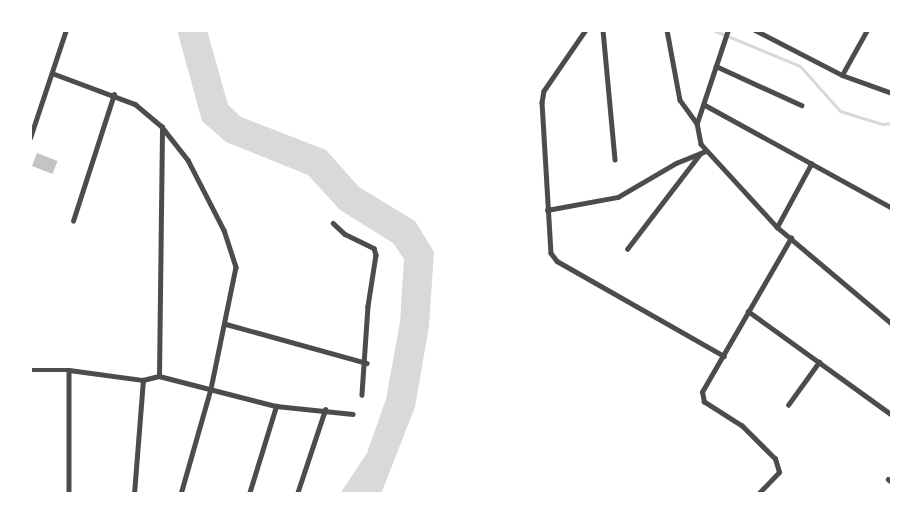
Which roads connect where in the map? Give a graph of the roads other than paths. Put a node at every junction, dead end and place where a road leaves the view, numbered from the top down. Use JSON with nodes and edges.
{"nodes":[{"id":1,"x":66,"y":30,"type":"edge"},
{"id":2,"x":586,"y":30,"type":"edge"},
{"id":3,"x":603,"y":30,"type":"edge"},
{"id":4,"x":667,"y":30,"type":"edge"},
{"id":5,"x":728,"y":30,"type":"edge"},
{"id":6,"x":755,"y":30,"type":"edge"},
{"id":7,"x":867,"y":30,"type":"edge"},
{"id":8,"x":716,"y":66,"type":"junction"},
{"id":9,"x":52,"y":73,"type":"junction"},
{"id":10,"x":842,"y":75,"type":"junction"},
{"id":11,"x":892,"y":93,"type":"edge"},
{"id":12,"x":114,"y":94,"type":"junction"},
{"id":13,"x":705,"y":105,"type":"junction"},
{"id":14,"x":801,"y":105,"type":"dead end"},
{"id":15,"x":697,"y":123,"type":"junction"},
{"id":16,"x":162,"y":127,"type":"junction"},
{"id":17,"x":30,"y":138,"type":"edge"},
{"id":18,"x":703,"y":152,"type":"junction"},
{"id":19,"x":615,"y":159,"type":"dead end"},
{"id":20,"x":811,"y":164,"type":"junction"},
{"id":21,"x":892,"y":208,"type":"edge"},
{"id":22,"x":547,"y":210,"type":"junction"},
{"id":23,"x":73,"y":221,"type":"dead end"},
{"id":24,"x":333,"y":223,"type":"dead end"},
{"id":25,"x":777,"y":227,"type":"junction"},
{"id":26,"x":791,"y":238,"type":"junction"},
{"id":27,"x":627,"y":249,"type":"dead end"},
{"id":28,"x":748,"y":310,"type":"junction"},
{"id":29,"x":226,"y":324,"type":"junction"},
{"id":30,"x":892,"y":324,"type":"edge"},
{"id":31,"x":724,"y":356,"type":"junction"},
{"id":32,"x":819,"y":362,"type":"junction"},
{"id":33,"x":367,"y":363,"type":"junction"},
{"id":34,"x":30,"y":370,"type":"edge"},
{"id":35,"x":69,"y":370,"type":"junction"},
{"id":36,"x":159,"y":376,"type":"junction"},
{"id":37,"x":143,"y":380,"type":"junction"},
{"id":38,"x":212,"y":388,"type":"junction"},
{"id":39,"x":362,"y":395,"type":"dead end"},
{"id":40,"x":788,"y":405,"type":"dead end"},
{"id":41,"x":276,"y":406,"type":"junction"},
{"id":42,"x":326,"y":410,"type":"junction"},
{"id":43,"x":353,"y":414,"type":"dead end"},
{"id":44,"x":892,"y":415,"type":"edge"},
{"id":45,"x":69,"y":494,"type":"edge"},
{"id":46,"x":134,"y":494,"type":"edge"},
{"id":47,"x":181,"y":494,"type":"edge"},
{"id":48,"x":249,"y":494,"type":"edge"},
{"id":49,"x":297,"y":494,"type":"edge"},
{"id":50,"x":758,"y":494,"type":"edge"}],
"edges":[{"from":1,"to":9,"type":"street"},
{"from":2,"to":22,"type":"street"},
{"from":3,"to":19,"type":"street"},
{"from":4,"to":15,"type":"street"},
{"from":5,"to":8,"type":"street"},
{"from":6,"to":10,"type":"street"},
{"from":7,"to":10,"type":"street"},
{"from":8,"to":13,"type":"street"},
{"from":8,"to":14,"type":"street"},
{"from":9,"to":12,"type":"street"},
{"from":9,"to":17,"type":"street"},
{"from":10,"to":11,"type":"street"},
{"from":12,"to":16,"type":"street"},
{"from":12,"to":23,"type":"street"},
{"from":13,"to":15,"type":"street"},
{"from":13,"to":20,"type":"street"},
{"from":15,"to":18,"type":"street"},
{"from":16,"to":29,"type":"street"},
{"from":16,"to":36,"type":"street"},
{"from":18,"to":22,"type":"street"},
{"from":18,"to":25,"type":"street"},
{"from":18,"to":27,"type":"street"},
{"from":20,"to":21,"type":"street"},
{"from":20,"to":25,"type":"street"},
{"from":22,"to":31,"type":"street"},
{"from":24,"to":33,"type":"street"},
{"from":25,"to":26,"type":"street"},
{"from":26,"to":28,"type":"street"},
{"from":26,"to":30,"type":"street"},
{"from":28,"to":31,"type":"street"},
{"from":28,"to":32,"type":"street"},
{"from":29,"to":33,"type":"street"},
{"from":29,"to":38,"type":"street"},
{"from":31,"to":50,"type":"street"},
{"from":32,"to":40,"type":"street"},
{"from":32,"to":44,"type":"street"},
{"from":33,"to":39,"type":"street"},
{"from":34,"to":35,"type":"street"},
{"from":35,"to":37,"type":"street"},
{"from":35,"to":45,"type":"street"},
{"from":36,"to":37,"type":"street"},
{"from":36,"to":38,"type":"street"},
{"from":37,"to":46,"type":"street"},
{"from":38,"to":41,"type":"street"},
{"from":38,"to":47,"type":"street"},
{"from":41,"to":42,"type":"street"},
{"from":41,"to":48,"type":"street"},
{"from":42,"to":43,"type":"street"},
{"from":42,"to":49,"type":"street"}]}
